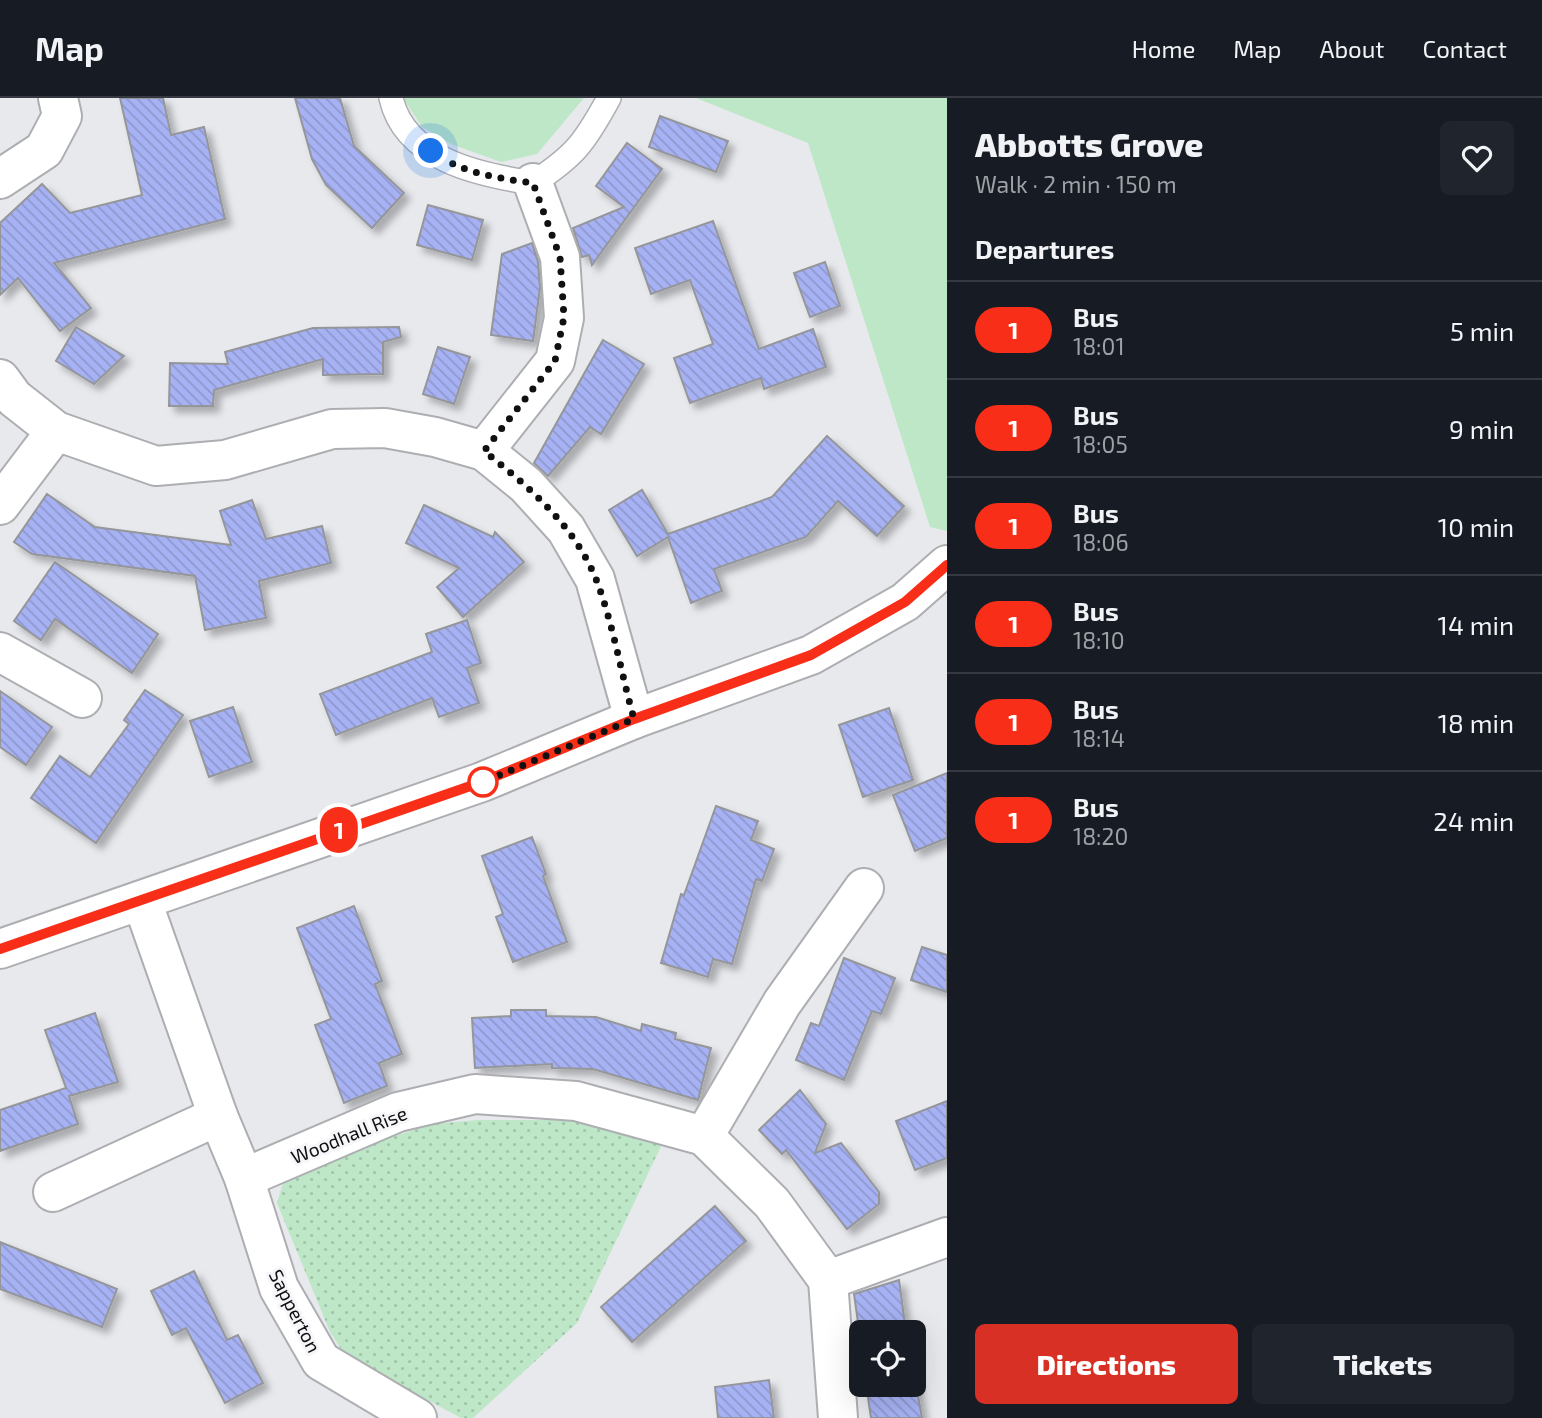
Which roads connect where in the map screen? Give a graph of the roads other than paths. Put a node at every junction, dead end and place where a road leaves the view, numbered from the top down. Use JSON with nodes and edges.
{"nodes":[{"id":1,"x":58,"y":98,"type":"edge"},
{"id":2,"x":391,"y":98,"type":"edge"},
{"id":3,"x":609,"y":98,"type":"edge"},
{"id":4,"x":0,"y":179,"type":"edge"},
{"id":5,"x":533,"y":183,"type":"junction"},
{"id":6,"x":0,"y":379,"type":"edge"},
{"id":7,"x":56,"y":431,"type":"junction"},
{"id":8,"x":484,"y":451,"type":"junction"},
{"id":9,"x":0,"y":505,"type":"edge"},
{"id":10,"x":947,"y":565,"type":"edge"},
{"id":11,"x":0,"y":652,"type":"edge"},
{"id":12,"x":82,"y":698,"type":"dead end"},
{"id":13,"x":634,"y":719,"type":"junction"},
{"id":14,"x":864,"y":888,"type":"dead end"},
{"id":15,"x":142,"y":901,"type":"junction"},
{"id":16,"x":0,"y":949,"type":"edge"},
{"id":17,"x":218,"y":1116,"type":"junction"},
{"id":18,"x":704,"y":1136,"type":"junction"},
{"id":19,"x":244,"y":1178,"type":"junction"},
{"id":20,"x":53,"y":1192,"type":"dead end"},
{"id":21,"x":947,"y":1237,"type":"edge"},
{"id":22,"x":828,"y":1280,"type":"junction"},
{"id":23,"x":418,"y":1418,"type":"edge"},
{"id":24,"x":838,"y":1418,"type":"edge"}],
"edges":[{"from":1,"to":4,"type":"street"},
{"from":2,"to":5,"type":"lane"},
{"from":3,"to":5,"type":"lane"},
{"from":5,"to":8,"type":"street"},
{"from":6,"to":7,"type":"street"},
{"from":7,"to":8,"type":"street"},
{"from":7,"to":9,"type":"street"},
{"from":8,"to":13,"type":"street"},
{"from":10,"to":13,"type":"street"},
{"from":11,"to":12,"type":"street"},
{"from":13,"to":15,"type":"street"},
{"from":14,"to":18,"type":"street"},
{"from":15,"to":16,"type":"street"},
{"from":15,"to":17,"type":"street","name":"Sapperton"},
{"from":17,"to":19,"type":"street","name":"Sapperton"},
{"from":17,"to":20,"type":"street"},
{"from":18,"to":19,"type":"street","name":"Woodhall Rise"},
{"from":18,"to":22,"type":"street","name":"Woodhall Rise"},
{"from":19,"to":23,"type":"street","name":"Sapperton"},
{"from":21,"to":22,"type":"street"},
{"from":22,"to":24,"type":"street"}]}
